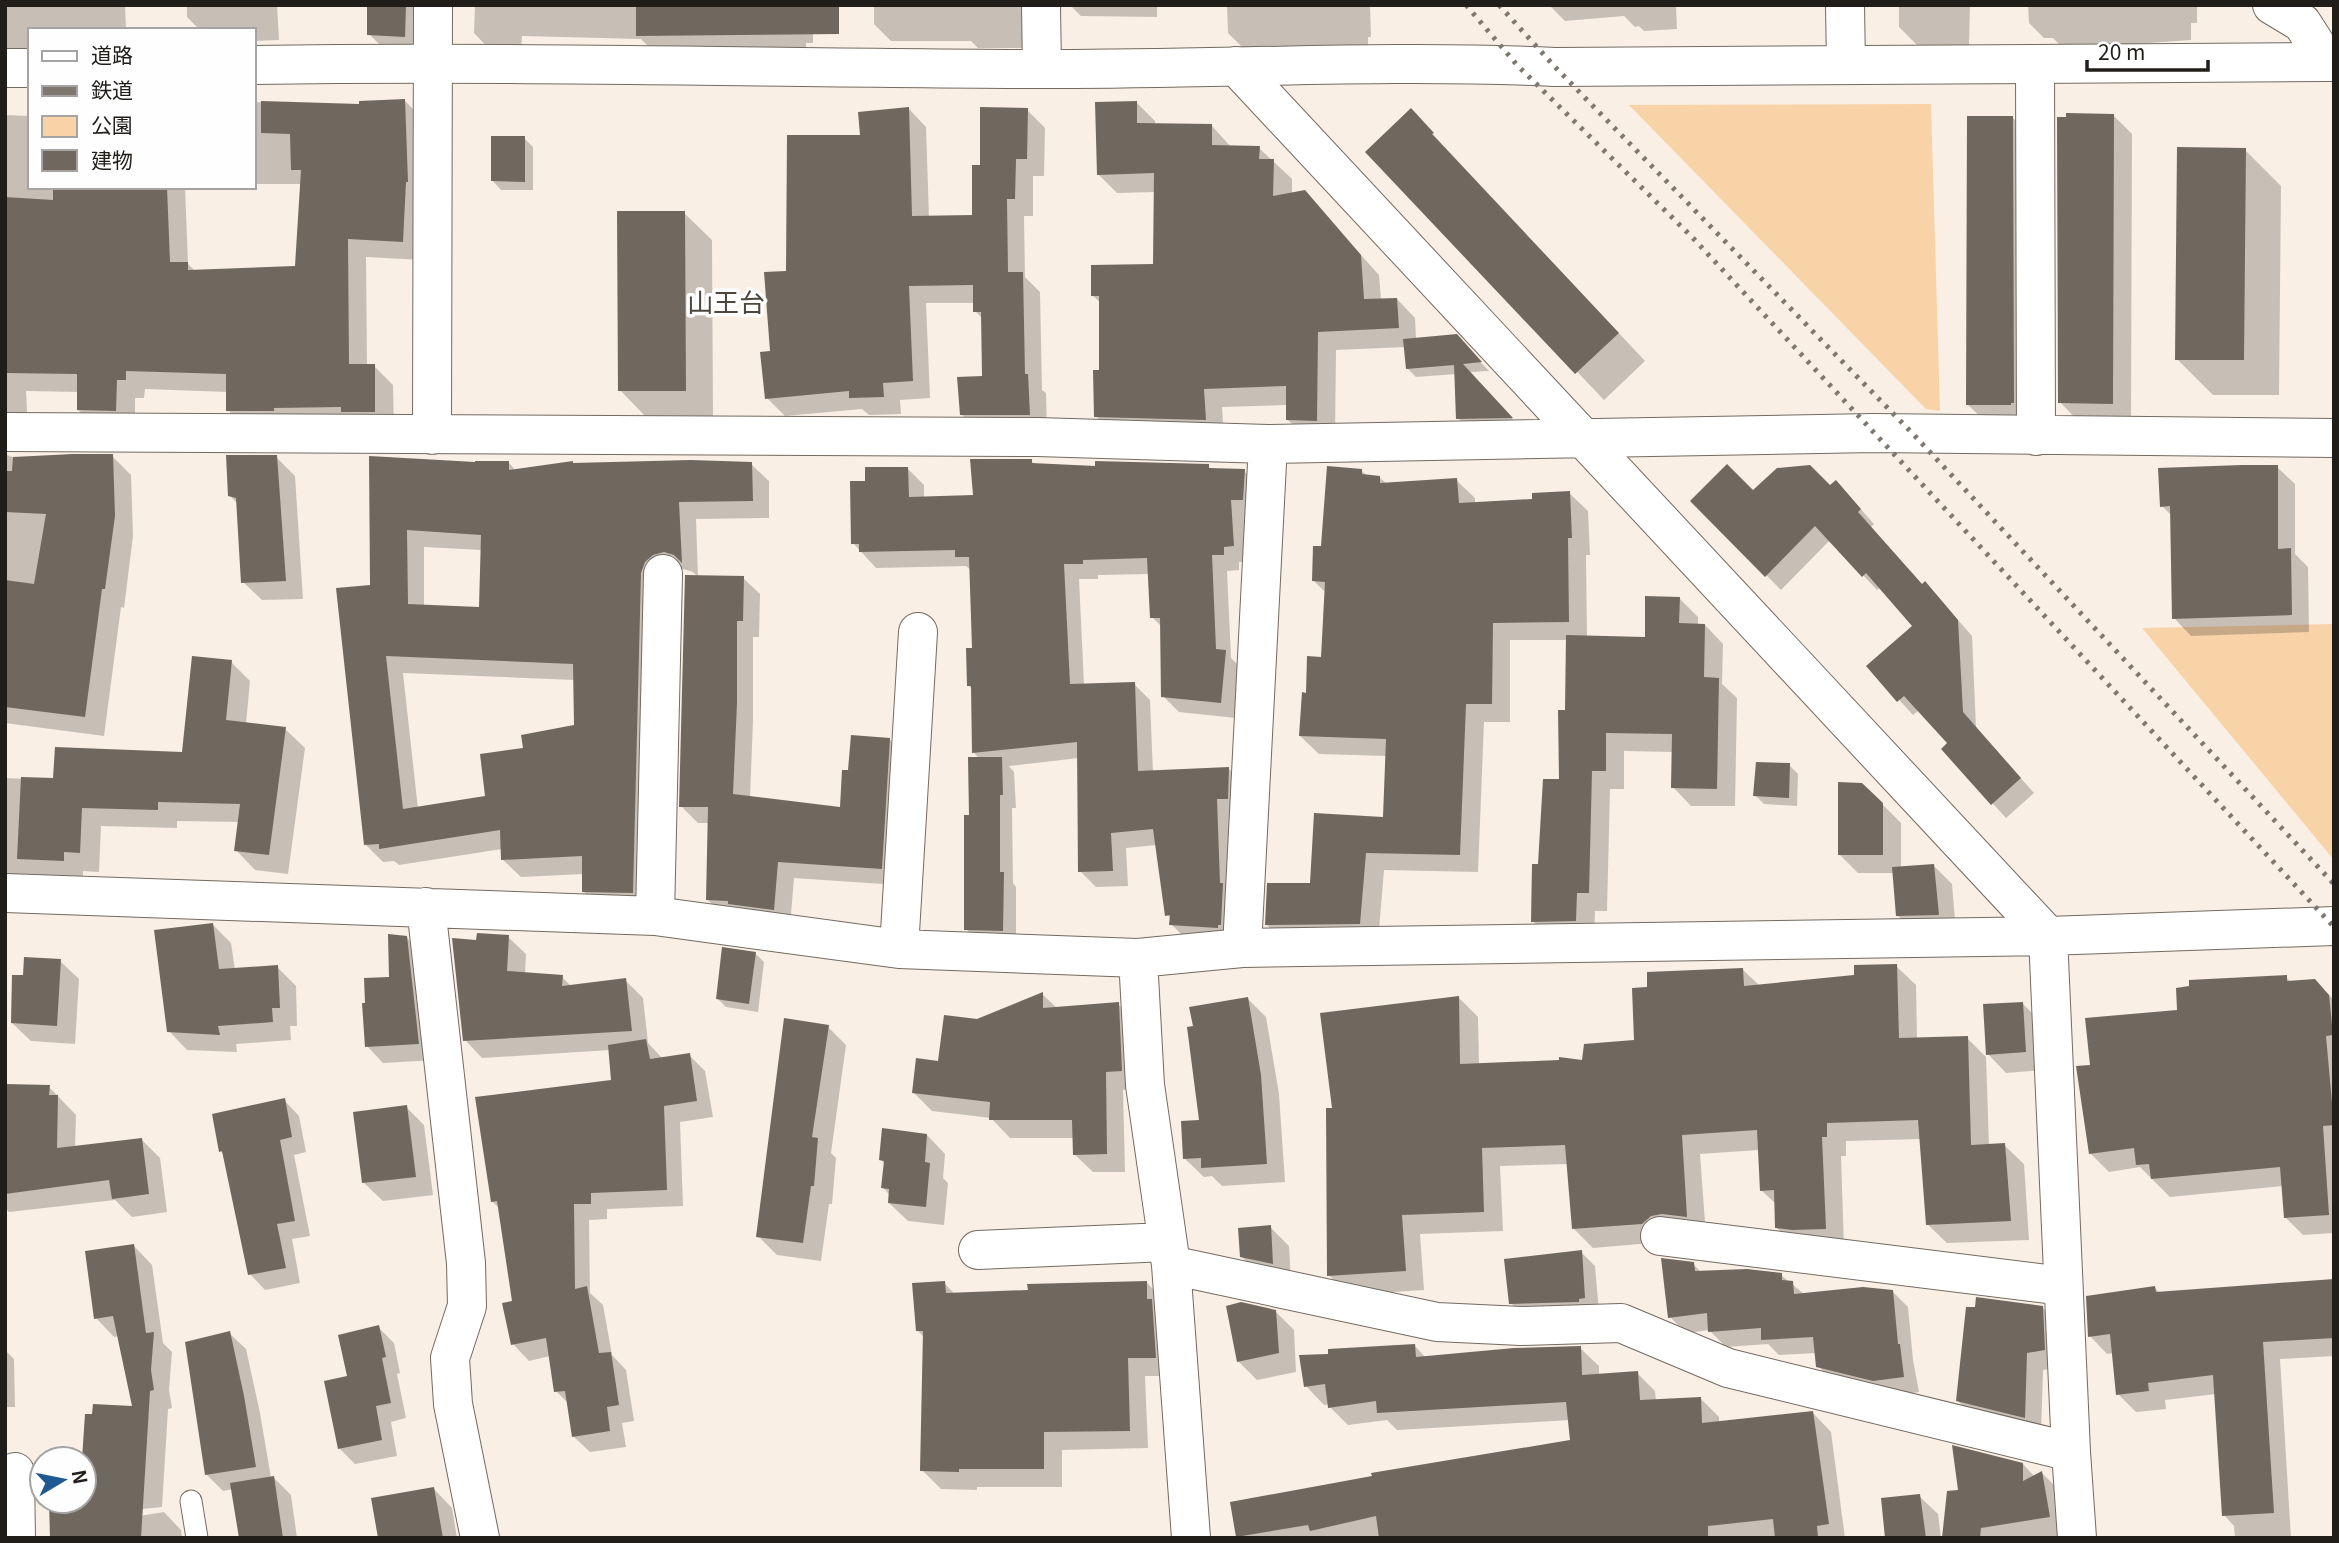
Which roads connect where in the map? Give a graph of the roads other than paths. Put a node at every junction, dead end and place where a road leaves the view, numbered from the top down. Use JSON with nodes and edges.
{"nodes":[{"id":1,"x":433,"y":5,"type":"edge"},
{"id":2,"x":1041,"y":5,"type":"edge"},
{"id":3,"x":1845,"y":5,"type":"edge"},
{"id":4,"x":2272,"y":5,"type":"edge"},
{"id":5,"x":432,"y":62,"type":"junction"},
{"id":6,"x":2330,"y":62,"type":"edge"},
{"id":7,"x":2035,"y":64,"type":"junction"},
{"id":8,"x":256,"y":65,"type":"edge"},
{"id":9,"x":1846,"y":65,"type":"junction"},
{"id":10,"x":1236,"y":66,"type":"junction"},
{"id":11,"x":5,"y":68,"type":"edge"},
{"id":12,"x":28,"y":68,"type":"edge"},
{"id":13,"x":1042,"y":69,"type":"junction"},
{"id":14,"x":5,"y":432,"type":"edge"},
{"id":15,"x":432,"y":435,"type":"junction"},
{"id":16,"x":2036,"y":436,"type":"junction"},
{"id":17,"x":1585,"y":438,"type":"junction"},
{"id":18,"x":2334,"y":438,"type":"edge"},
{"id":19,"x":1268,"y":444,"type":"junction"},
{"id":20,"x":663,"y":575,"type":"dead end"},
{"id":21,"x":918,"y":632,"type":"dead end"},
{"id":22,"x":5,"y":893,"type":"edge"},
{"id":23,"x":426,"y":908,"type":"junction"},
{"id":24,"x":655,"y":916,"type":"junction"},
{"id":25,"x":2334,"y":926,"type":"edge"},
{"id":26,"x":2048,"y":936,"type":"junction"},
{"id":27,"x":1242,"y":948,"type":"junction"},
{"id":28,"x":899,"y":949,"type":"junction"},
{"id":29,"x":1138,"y":958,"type":"junction"},
{"id":30,"x":1660,"y":1236,"type":"dead end"},
{"id":31,"x":978,"y":1250,"type":"dead end"},
{"id":32,"x":1169,"y":1253,"type":"junction"},
{"id":33,"x":2063,"y":1286,"type":"junction"},
{"id":34,"x":2070,"y":1452,"type":"junction"},
{"id":35,"x":15,"y":1472,"type":"dead end"},
{"id":36,"x":191,"y":1502,"type":"dead end"},
{"id":37,"x":16,"y":1538,"type":"edge"},
{"id":38,"x":197,"y":1538,"type":"edge"},
{"id":39,"x":480,"y":1538,"type":"edge"},
{"id":40,"x":1191,"y":1538,"type":"edge"},
{"id":41,"x":2077,"y":1538,"type":"edge"}],
"edges":[{"from":1,"to":5,"type":"street"},
{"from":2,"to":13,"type":"street"},
{"from":3,"to":9,"type":"street"},
{"from":4,"to":6,"type":"street"},
{"from":5,"to":8,"type":"street"},
{"from":5,"to":13,"type":"street"},
{"from":5,"to":15,"type":"street"},
{"from":6,"to":7,"type":"street"},
{"from":7,"to":9,"type":"street"},
{"from":7,"to":16,"type":"street"},
{"from":9,"to":10,"type":"street"},
{"from":10,"to":13,"type":"street"},
{"from":10,"to":17,"type":"street"},
{"from":11,"to":12,"type":"street"},
{"from":14,"to":15,"type":"street"},
{"from":15,"to":19,"type":"street"},
{"from":16,"to":17,"type":"street"},
{"from":16,"to":18,"type":"street"},
{"from":17,"to":19,"type":"street"},
{"from":17,"to":26,"type":"street"},
{"from":19,"to":27,"type":"street"},
{"from":20,"to":24,"type":"street"},
{"from":21,"to":28,"type":"street"},
{"from":22,"to":23,"type":"street"},
{"from":23,"to":24,"type":"street"},
{"from":23,"to":39,"type":"street"},
{"from":24,"to":28,"type":"street"},
{"from":25,"to":26,"type":"street"},
{"from":26,"to":27,"type":"street"},
{"from":26,"to":33,"type":"street"},
{"from":27,"to":29,"type":"street"},
{"from":28,"to":29,"type":"street"},
{"from":29,"to":32,"type":"street"},
{"from":30,"to":33,"type":"street"},
{"from":31,"to":32,"type":"street"},
{"from":32,"to":34,"type":"street"},
{"from":32,"to":40,"type":"street"},
{"from":33,"to":34,"type":"street"},
{"from":34,"to":41,"type":"street"},
{"from":35,"to":37,"type":"street"},
{"from":36,"to":38,"type":"lane"}]}
